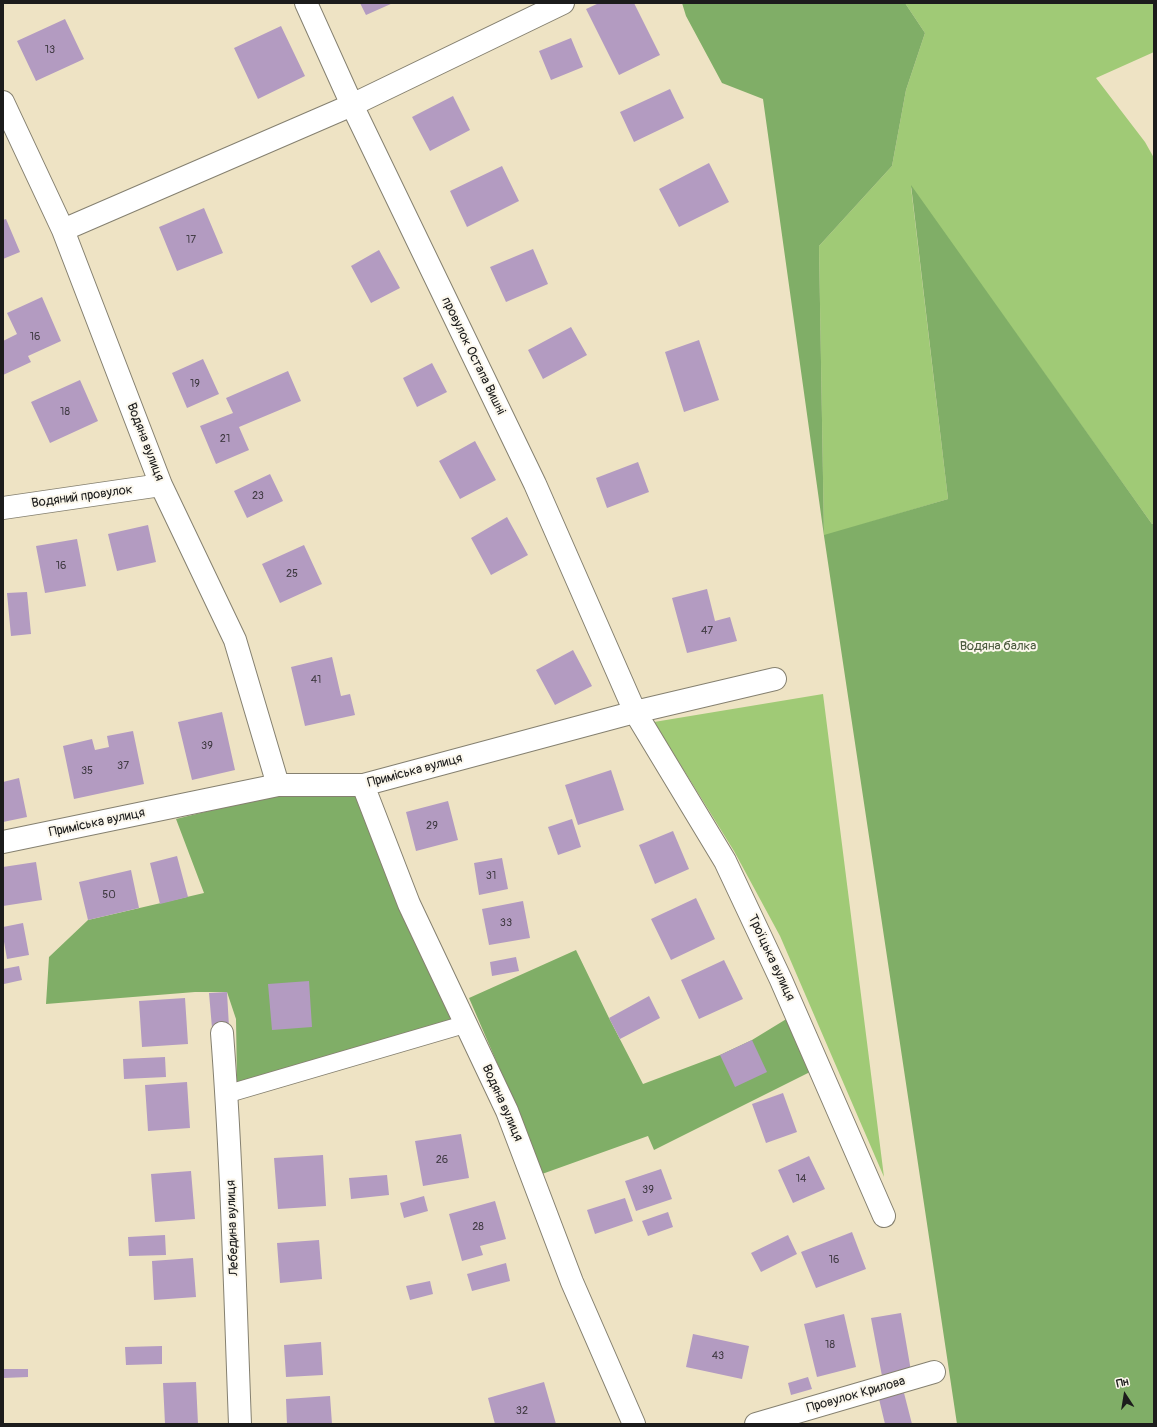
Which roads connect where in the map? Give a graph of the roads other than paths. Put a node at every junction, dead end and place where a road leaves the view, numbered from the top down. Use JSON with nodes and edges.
{"nodes":[{"id":1,"x":306,"y":3,"type":"edge"},
{"id":2,"x":564,"y":3,"type":"edge"},
{"id":3,"x":3,"y":102,"type":"edge"},
{"id":4,"x":352,"y":105,"type":"junction"},
{"id":5,"x":63,"y":230,"type":"junction"},
{"id":6,"x":161,"y":486,"type":"junction"},
{"id":7,"x":3,"y":508,"type":"edge"},
{"id":8,"x":775,"y":679,"type":"dead end"},
{"id":9,"x":636,"y":712,"type":"junction"},
{"id":10,"x":278,"y":785,"type":"junction"},
{"id":11,"x":363,"y":785,"type":"junction"},
{"id":12,"x":3,"y":842,"type":"edge"},
{"id":13,"x":466,"y":1024,"type":"junction"},
{"id":14,"x":222,"y":1033,"type":"dead end"},
{"id":15,"x":227,"y":1094,"type":"junction"},
{"id":16,"x":884,"y":1216,"type":"dead end"},
{"id":17,"x":934,"y":1372,"type":"dead end"},
{"id":18,"x":240,"y":1424,"type":"edge"},
{"id":19,"x":634,"y":1424,"type":"edge"},
{"id":20,"x":756,"y":1424,"type":"edge"}],
"edges":[{"from":1,"to":4,"type":"street","name":"провулок Остапа Вишні"},
{"from":2,"to":4,"type":"street"},
{"from":3,"to":5,"type":"street","name":"Водяна вулиця"},
{"from":4,"to":5,"type":"street"},
{"from":4,"to":9,"type":"street","name":"провулок Остапа Вишні"},
{"from":5,"to":6,"type":"street","name":"Водяна вулиця"},
{"from":6,"to":7,"type":"street","name":"Водяний провулок"},
{"from":6,"to":10,"type":"street","name":"Водяна вулиця"},
{"from":8,"to":9,"type":"street","name":"Приміська вулиця"},
{"from":9,"to":11,"type":"street","name":"Приміська вулиця"},
{"from":9,"to":16,"type":"street","name":"Троїцька вулиця"},
{"from":10,"to":11,"type":"street","name":"Приміська вулиця"},
{"from":10,"to":12,"type":"street","name":"Приміська вулиця"},
{"from":11,"to":13,"type":"street","name":"Водяна вулиця"},
{"from":13,"to":15,"type":"lane"},
{"from":13,"to":19,"type":"street","name":"Водяна вулиця"},
{"from":14,"to":15,"type":"street","name":"Лебедина вулиця"},
{"from":15,"to":18,"type":"street","name":"Лебедина вулиця"},
{"from":17,"to":20,"type":"street","name":"Провулок Крилова"}]}
